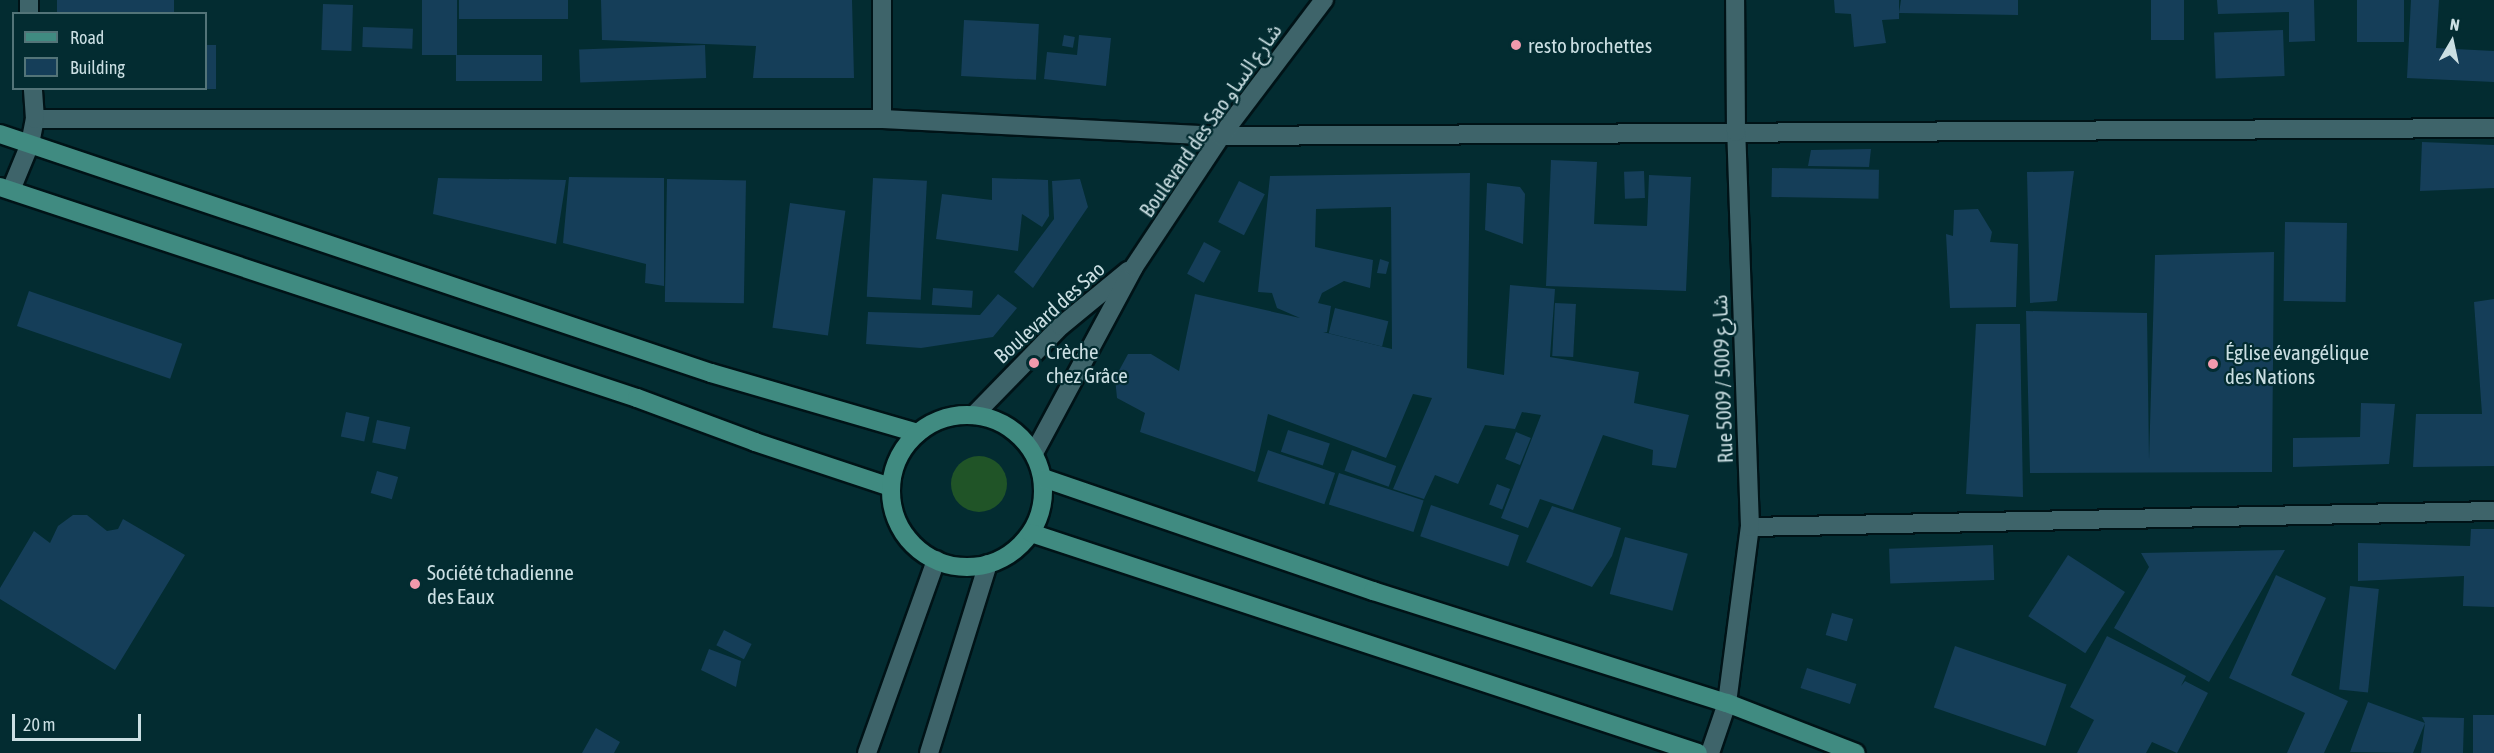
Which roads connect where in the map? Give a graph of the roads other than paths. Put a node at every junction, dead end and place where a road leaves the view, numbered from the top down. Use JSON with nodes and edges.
{"nodes":[{"id":1,"x":882,"y":0,"type":"edge"},
{"id":2,"x":1324,"y":0,"type":"edge"},
{"id":3,"x":1735,"y":0,"type":"edge"},
{"id":4,"x":33,"y":90,"type":"edge"},
{"id":5,"x":36,"y":119,"type":"junction"},
{"id":6,"x":882,"y":119,"type":"junction"},
{"id":7,"x":2494,"y":128,"type":"edge"},
{"id":8,"x":1736,"y":132,"type":"junction"},
{"id":9,"x":0,"y":134,"type":"edge"},
{"id":10,"x":1221,"y":136,"type":"junction"},
{"id":11,"x":30,"y":144,"type":"junction"},
{"id":12,"x":5,"y":189,"type":"edge"},
{"id":13,"x":1134,"y":267,"type":"junction"},
{"id":14,"x":974,"y":415,"type":"junction"},
{"id":15,"x":917,"y":433,"type":"junction"},
{"id":16,"x":1034,"y":453,"type":"junction"},
{"id":17,"x":1043,"y":478,"type":"junction"},
{"id":18,"x":890,"y":487,"type":"junction"},
{"id":19,"x":2494,"y":511,"type":"edge"},
{"id":20,"x":1750,"y":527,"type":"junction"},
{"id":21,"x":1031,"y":533,"type":"junction"},
{"id":22,"x":936,"y":560,"type":"junction"},
{"id":23,"x":988,"y":564,"type":"junction"},
{"id":24,"x":1727,"y":703,"type":"junction"},
{"id":25,"x":1657,"y":748,"type":"edge"},
{"id":26,"x":867,"y":753,"type":"edge"},
{"id":27,"x":929,"y":753,"type":"edge"},
{"id":28,"x":1698,"y":753,"type":"edge"},
{"id":29,"x":1710,"y":753,"type":"edge"},
{"id":30,"x":1856,"y":753,"type":"edge"}],
"edges":[{"from":1,"to":6,"type":"street"},
{"from":2,"to":10,"type":"street","name":"Boulevard des Sao شارع الساو"},
{"from":3,"to":8,"type":"street","name":"Rue 5009 / شارع 5009"},
{"from":4,"to":5,"type":"street"},
{"from":5,"to":6,"type":"street"},
{"from":5,"to":11,"type":"street"},
{"from":6,"to":10,"type":"street"},
{"from":7,"to":8,"type":"street"},
{"from":8,"to":10,"type":"street"},
{"from":8,"to":20,"type":"street","name":"Rue 5009 / شارع 5009"},
{"from":9,"to":11,"type":"main road"},
{"from":10,"to":13,"type":"street","name":"Boulevard des Sao شارع الساو"},
{"from":11,"to":12,"type":"street"},
{"from":11,"to":15,"type":"main road"},
{"from":12,"to":18,"type":"main road"},
{"from":13,"to":14,"type":"street","name":"Boulevard des Sao"},
{"from":13,"to":16,"type":"street","name":"Boulevard des Sao"},
{"from":14,"to":15,"type":"main road"},
{"from":14,"to":16,"type":"main road"},
{"from":15,"to":18,"type":"main road"},
{"from":16,"to":17,"type":"main road"},
{"from":17,"to":21,"type":"main road"},
{"from":17,"to":24,"type":"main road"},
{"from":18,"to":22,"type":"main road"},
{"from":19,"to":20,"type":"street"},
{"from":20,"to":24,"type":"street","name":"Rue 5009 / شارع 5009"},
{"from":21,"to":23,"type":"main road"},
{"from":21,"to":25,"type":"main road"},
{"from":22,"to":23,"type":"main road"},
{"from":22,"to":26,"type":"street"},
{"from":23,"to":27,"type":"street"},
{"from":24,"to":29,"type":"street","name":"Rue 5009 / شارع 5009"},
{"from":24,"to":30,"type":"main road"},
{"from":25,"to":28,"type":"main road"}]}
